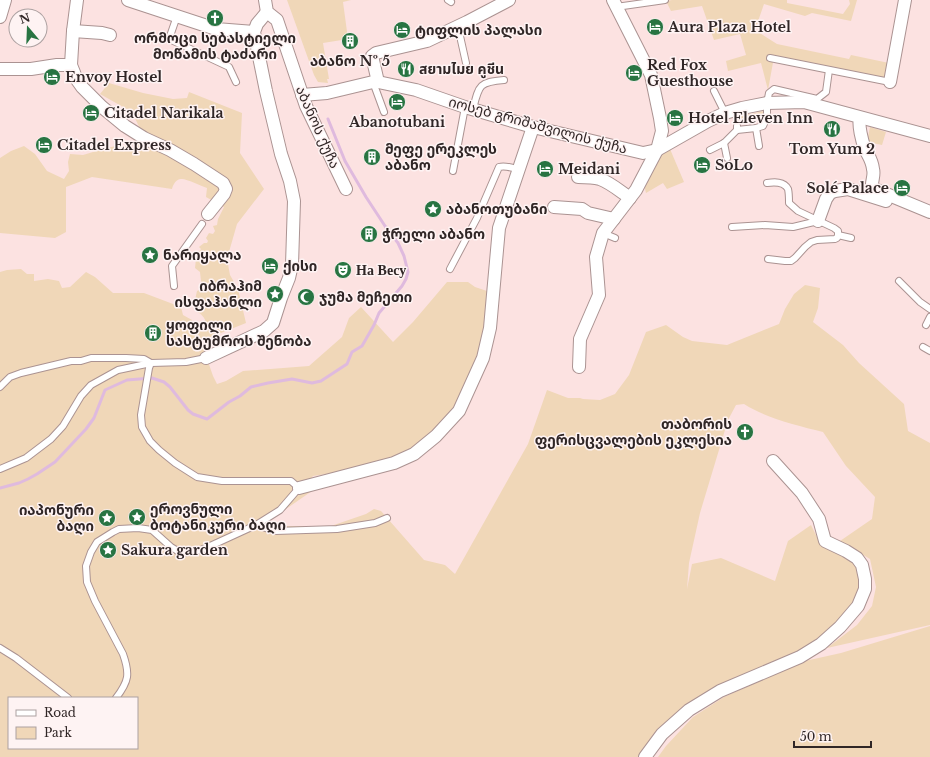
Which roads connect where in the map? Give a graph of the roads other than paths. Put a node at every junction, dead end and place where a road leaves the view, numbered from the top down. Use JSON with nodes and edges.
{"nodes":[{"id":1,"x":6,"y":0,"type":"edge"},
{"id":2,"x":77,"y":0,"type":"edge"},
{"id":3,"x":128,"y":0,"type":"edge"},
{"id":4,"x":265,"y":0,"type":"edge"},
{"id":5,"x":510,"y":0,"type":"edge"},
{"id":6,"x":665,"y":0,"type":"edge"},
{"id":7,"x":905,"y":0,"type":"edge"},
{"id":8,"x":615,"y":4,"type":"edge"},
{"id":9,"x":267,"y":12,"type":"junction"},
{"id":10,"x":177,"y":16,"type":"junction"},
{"id":11,"x":0,"y":17,"type":"edge"},
{"id":12,"x":458,"y":27,"type":"junction"},
{"id":13,"x":73,"y":31,"type":"junction"},
{"id":14,"x":254,"y":32,"type":"junction"},
{"id":15,"x":110,"y":35,"type":"dead end"},
{"id":16,"x":770,"y":58,"type":"dead end"},
{"id":17,"x":466,"y":63,"type":"dead end"},
{"id":18,"x":71,"y":65,"type":"junction"},
{"id":19,"x":0,"y":69,"type":"edge"},
{"id":20,"x":830,"y":70,"type":"junction"},
{"id":21,"x":504,"y":80,"type":"dead end"},
{"id":22,"x":236,"y":82,"type":"dead end"},
{"id":23,"x":375,"y":82,"type":"junction"},
{"id":24,"x":890,"y":82,"type":"joint"},
{"id":25,"x":714,"y":91,"type":"dead end"},
{"id":26,"x":302,"y":95,"type":"junction"},
{"id":27,"x":767,"y":103,"type":"junction"},
{"id":28,"x":469,"y":108,"type":"junction"},
{"id":29,"x":384,"y":112,"type":"dead end"},
{"id":30,"x":725,"y":113,"type":"junction"},
{"id":31,"x":860,"y":118,"type":"junction"},
{"id":32,"x":533,"y":127,"type":"junction"},
{"id":33,"x":756,"y":128,"type":"junction"},
{"id":34,"x":930,"y":136,"type":"edge"},
{"id":35,"x":724,"y":143,"type":"junction"},
{"id":36,"x":759,"y":146,"type":"dead end"},
{"id":37,"x":657,"y":150,"type":"junction"},
{"id":38,"x":710,"y":150,"type":"dead end"},
{"id":39,"x":727,"y":158,"type":"dead end"},
{"id":40,"x":519,"y":170,"type":"junction"},
{"id":41,"x":453,"y":171,"type":"dead end"},
{"id":42,"x":578,"y":177,"type":"dead end"},
{"id":43,"x":767,"y":183,"type":"dead end"},
{"id":44,"x":346,"y":190,"type":"dead end"},
{"id":45,"x":630,"y":198,"type":"junction"},
{"id":46,"x":554,"y":207,"type":"dead end"},
{"id":47,"x":918,"y":208,"type":"junction"},
{"id":48,"x":930,"y":212,"type":"edge"},
{"id":49,"x":205,"y":219,"type":"joint"},
{"id":50,"x":614,"y":219,"type":"junction"},
{"id":51,"x":818,"y":221,"type":"junction"},
{"id":52,"x":732,"y":227,"type":"dead end"},
{"id":53,"x":603,"y":233,"type":"junction"},
{"id":54,"x":838,"y":235,"type":"junction"},
{"id":55,"x":615,"y":238,"type":"dead end"},
{"id":56,"x":851,"y":238,"type":"dead end"},
{"id":57,"x":768,"y":259,"type":"dead end"},
{"id":58,"x":450,"y":269,"type":"dead end"},
{"id":59,"x":899,"y":282,"type":"dead end"},
{"id":60,"x":174,"y":286,"type":"dead end"},
{"id":61,"x":930,"y":310,"type":"edge"},
{"id":62,"x":930,"y":317,"type":"edge"},
{"id":63,"x":926,"y":325,"type":"dead end"},
{"id":64,"x":923,"y":347,"type":"dead end"},
{"id":65,"x":930,"y":351,"type":"edge"},
{"id":66,"x":206,"y":358,"type":"joint"},
{"id":67,"x":150,"y":366,"type":"junction"},
{"id":68,"x":579,"y":367,"type":"dead end"},
{"id":69,"x":0,"y":387,"type":"edge"},
{"id":70,"x":773,"y":461,"type":"dead end"},
{"id":71,"x":0,"y":469,"type":"edge"},
{"id":72,"x":305,"y":487,"type":"junction"},
{"id":73,"x":387,"y":518,"type":"dead end"},
{"id":74,"x":256,"y":525,"type":"junction"},
{"id":75,"x":0,"y":648,"type":"edge"},
{"id":76,"x":67,"y":697,"type":"edge"},
{"id":77,"x":117,"y":697,"type":"edge"},
{"id":78,"x":645,"y":757,"type":"edge"}],
"edges":[{"from":1,"to":11,"type":"street"},
{"from":2,"to":13,"type":"street"},
{"from":3,"to":10,"type":"street"},
{"from":4,"to":9,"type":"street"},
{"from":5,"to":12,"type":"street"},
{"from":6,"to":8,"type":"lane"},
{"from":7,"to":24,"type":"street"},
{"from":8,"to":37,"type":"street"},
{"from":9,"to":14,"type":"street"},
{"from":9,"to":26,"type":"street","name":"აბანოს ქუჩა"},
{"from":10,"to":14,"type":"street"},
{"from":10,"to":22,"type":"lane"},
{"from":12,"to":17,"type":"lane"},
{"from":12,"to":23,"type":"street"},
{"from":13,"to":15,"type":"street"},
{"from":13,"to":18,"type":"street"},
{"from":14,"to":66,"type":"street"},
{"from":16,"to":20,"type":"lane"},
{"from":18,"to":19,"type":"street"},
{"from":18,"to":49,"type":"street"},
{"from":20,"to":24,"type":"lane"},
{"from":20,"to":27,"type":"lane"},
{"from":21,"to":28,"type":"lane"},
{"from":23,"to":26,"type":"street","name":"იოსებ გრიშაშვილის ქუჩა"},
{"from":23,"to":28,"type":"street","name":"იოსებ გრიშაშვილის ქუჩა"},
{"from":23,"to":29,"type":"lane"},
{"from":25,"to":30,"type":"lane"},
{"from":26,"to":44,"type":"street","name":"აბანოს ქუჩა"},
{"from":27,"to":30,"type":"street","name":"იოსებ გრიშაშვილის ქუჩა"},
{"from":27,"to":31,"type":"street","name":"იოსებ გრიშაშვილის ქუჩა"},
{"from":27,"to":33,"type":"lane"},
{"from":28,"to":32,"type":"street","name":"იოსებ გრიშაშვილის ქუჩა"},
{"from":28,"to":41,"type":"lane"},
{"from":30,"to":37,"type":"street","name":"იოსებ გრიშაშვილის ქუჩა"},
{"from":31,"to":34,"type":"street","name":"იოსებ გრიშაშვილის ქუჩა"},
{"from":31,"to":47,"type":"street"},
{"from":32,"to":37,"type":"street","name":"იოსებ გრიშაშვილის ქუჩა"},
{"from":32,"to":40,"type":"street"},
{"from":33,"to":35,"type":"lane"},
{"from":33,"to":36,"type":"lane"},
{"from":35,"to":38,"type":"lane"},
{"from":35,"to":39,"type":"lane"},
{"from":37,"to":45,"type":"street"},
{"from":40,"to":58,"type":"lane"},
{"from":40,"to":72,"type":"street"},
{"from":42,"to":45,"type":"street"},
{"from":43,"to":51,"type":"lane"},
{"from":45,"to":50,"type":"street"},
{"from":46,"to":50,"type":"street"},
{"from":47,"to":48,"type":"street"},
{"from":47,"to":51,"type":"street"},
{"from":49,"to":60,"type":"lane"},
{"from":50,"to":53,"type":"street"},
{"from":51,"to":52,"type":"lane"},
{"from":51,"to":54,"type":"lane"},
{"from":53,"to":55,"type":"lane"},
{"from":53,"to":68,"type":"street"},
{"from":54,"to":56,"type":"lane"},
{"from":54,"to":57,"type":"lane"},
{"from":59,"to":61,"type":"lane"},
{"from":62,"to":63,"type":"lane"},
{"from":64,"to":65,"type":"lane"},
{"from":66,"to":67,"type":"lane"},
{"from":67,"to":69,"type":"lane"},
{"from":67,"to":71,"type":"lane"},
{"from":67,"to":72,"type":"lane"},
{"from":70,"to":78,"type":"street"},
{"from":72,"to":74,"type":"lane"},
{"from":73,"to":74,"type":"lane"},
{"from":74,"to":77,"type":"lane"},
{"from":75,"to":76,"type":"lane"}]}
